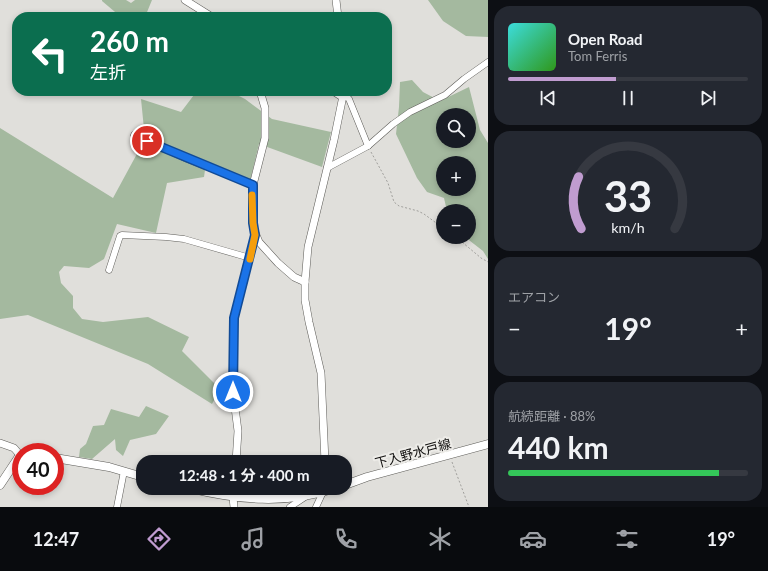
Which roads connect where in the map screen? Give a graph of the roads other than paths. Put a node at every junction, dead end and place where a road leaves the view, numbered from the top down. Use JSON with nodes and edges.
{"nodes":[{"id":1,"x":185,"y":0,"type":"edge"},
{"id":2,"x":336,"y":0,"type":"edge"},
{"id":3,"x":204,"y":12,"type":"edge"},
{"id":4,"x":337,"y":12,"type":"edge"},
{"id":5,"x":488,"y":62,"type":"edge"},
{"id":6,"x":261,"y":96,"type":"edge"},
{"id":7,"x":343,"y":96,"type":"edge"},
{"id":8,"x":346,"y":96,"type":"edge"},
{"id":9,"x":134,"y":135,"type":"dead end"},
{"id":10,"x":368,"y":146,"type":"junction"},
{"id":11,"x":328,"y":168,"type":"junction"},
{"id":12,"x":253,"y":185,"type":"junction"},
{"id":13,"x":255,"y":235,"type":"junction"},
{"id":14,"x":250,"y":258,"type":"junction"},
{"id":15,"x":109,"y":270,"type":"dead end"},
{"id":16,"x":305,"y":282,"type":"junction"},
{"id":17,"x":0,"y":443,"type":"edge"},
{"id":18,"x":488,"y":444,"type":"edge"},
{"id":19,"x":12,"y":447,"type":"edge"},
{"id":20,"x":236,"y":455,"type":"edge"},
{"id":21,"x":325,"y":455,"type":"edge"},
{"id":22,"x":64,"y":459,"type":"edge"},
{"id":23,"x":12,"y":461,"type":"edge"},
{"id":24,"x":12,"y":467,"type":"edge"},
{"id":25,"x":124,"y":471,"type":"junction"},
{"id":26,"x":0,"y":474,"type":"edge"},
{"id":27,"x":136,"y":474,"type":"edge"},
{"id":28,"x":352,"y":482,"type":"edge"},
{"id":29,"x":0,"y":485,"type":"edge"},
{"id":30,"x":232,"y":495,"type":"edge"},
{"id":31,"x":242,"y":495,"type":"edge"},
{"id":32,"x":310,"y":495,"type":"edge"},
{"id":33,"x":322,"y":495,"type":"edge"},
{"id":34,"x":305,"y":497,"type":"junction"},
{"id":35,"x":117,"y":507,"type":"edge"},
{"id":36,"x":234,"y":507,"type":"edge"},
{"id":37,"x":290,"y":507,"type":"edge"},
{"id":38,"x":316,"y":507,"type":"edge"}],
"edges":[{"from":1,"to":3,"type":"street"},
{"from":2,"to":4,"type":"street"},
{"from":5,"to":10,"type":"street"},
{"from":6,"to":12,"type":"street"},
{"from":7,"to":11,"type":"street"},
{"from":8,"to":10,"type":"street"},
{"from":9,"to":12,"type":"street"},
{"from":10,"to":11,"type":"street"},
{"from":11,"to":16,"type":"street"},
{"from":12,"to":13,"type":"street"},
{"from":13,"to":14,"type":"street"},
{"from":13,"to":16,"type":"street"},
{"from":14,"to":15,"type":"street"},
{"from":14,"to":20,"type":"street"},
{"from":16,"to":21,"type":"street"},
{"from":17,"to":19,"type":"street"},
{"from":18,"to":28,"type":"main road","name":"下入野水戸線"},
{"from":22,"to":25,"type":"main road"},
{"from":23,"to":26,"type":"main road"},
{"from":24,"to":29,"type":"main road"},
{"from":25,"to":27,"type":"main road"},
{"from":25,"to":35,"type":"street"},
{"from":30,"to":36,"type":"street"},
{"from":31,"to":34,"type":"main road"},
{"from":32,"to":34,"type":"main road"},
{"from":33,"to":38,"type":"street"},
{"from":34,"to":37,"type":"street"}]}
